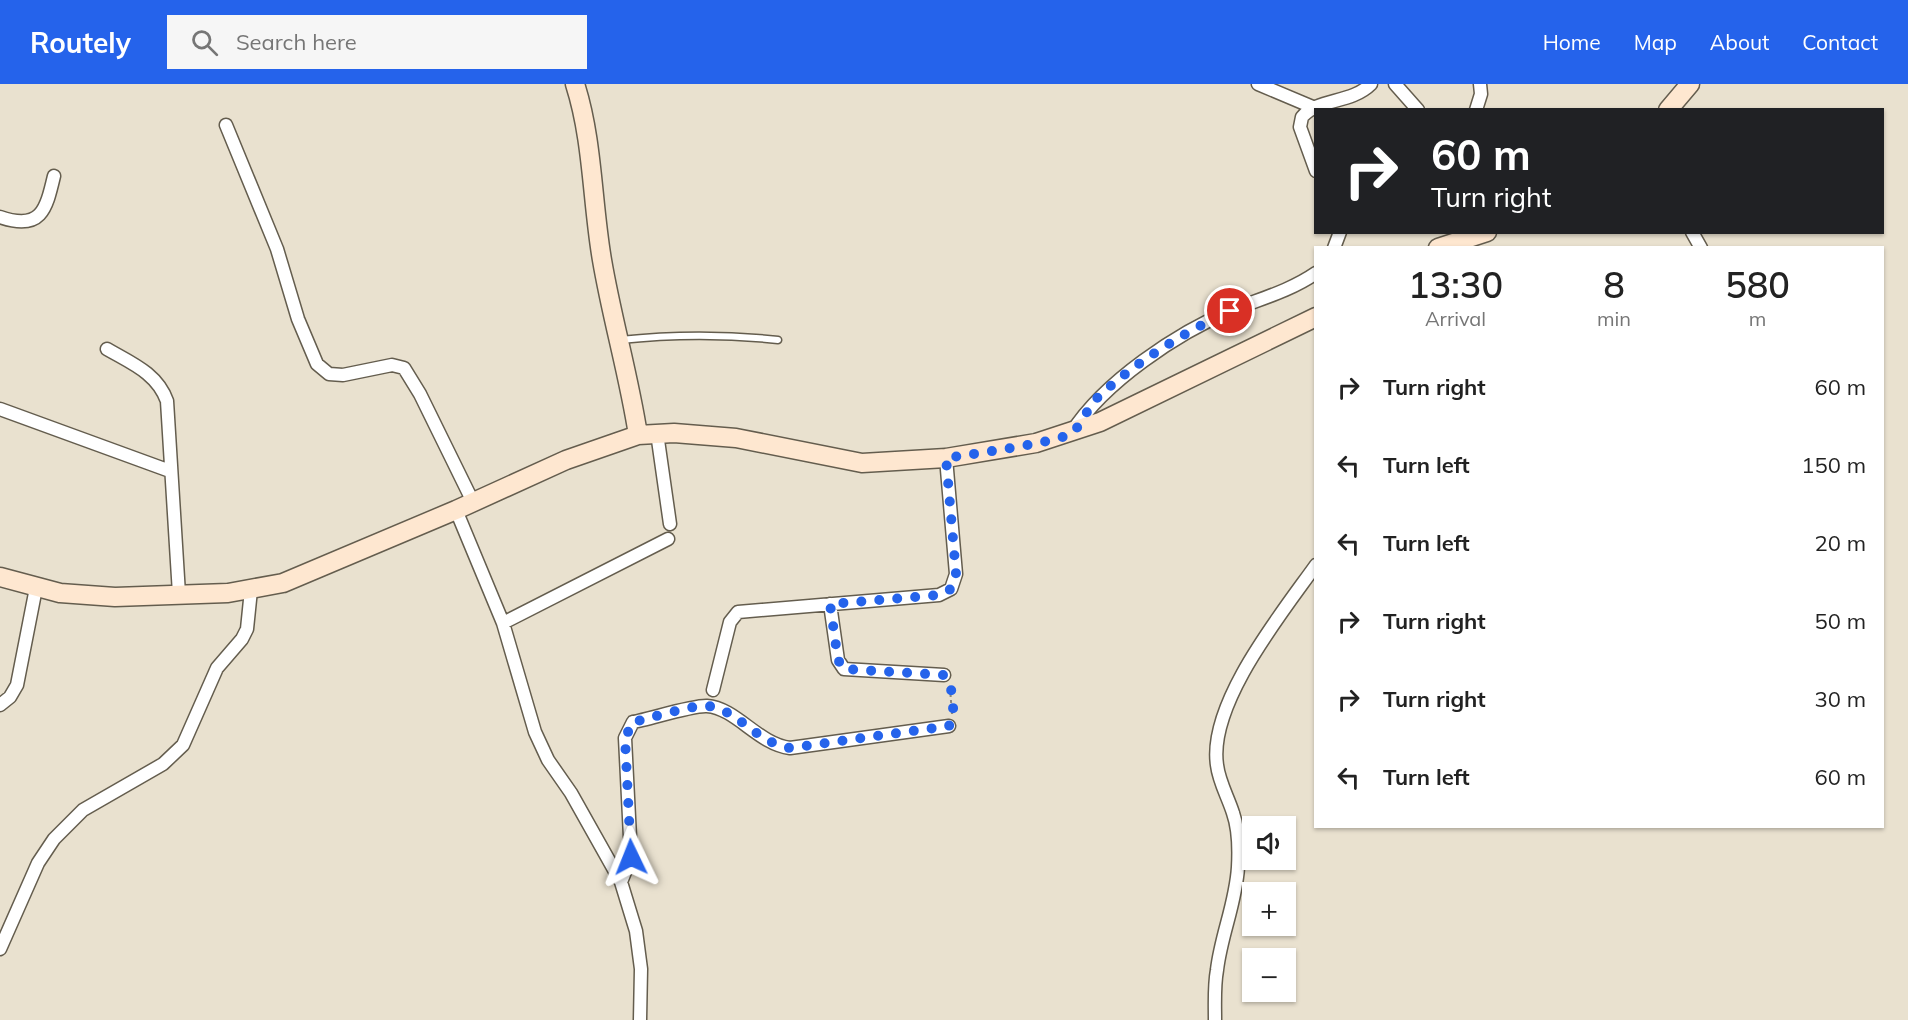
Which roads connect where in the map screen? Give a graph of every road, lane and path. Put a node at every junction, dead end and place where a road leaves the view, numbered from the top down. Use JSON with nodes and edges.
{"nodes":[{"id":1,"x":575,"y":84,"type":"edge"},
{"id":2,"x":1258,"y":84,"type":"edge"},
{"id":3,"x":1371,"y":84,"type":"edge"},
{"id":4,"x":1395,"y":84,"type":"edge"},
{"id":5,"x":1480,"y":84,"type":"edge"},
{"id":6,"x":1690,"y":84,"type":"edge"},
{"id":7,"x":1314,"y":108,"type":"edge"},
{"id":8,"x":1315,"y":108,"type":"joint"},
{"id":9,"x":1416,"y":108,"type":"edge"},
{"id":10,"x":1477,"y":108,"type":"edge"},
{"id":11,"x":1670,"y":108,"type":"edge"},
{"id":12,"x":226,"y":125,"type":"dead end"},
{"id":13,"x":1314,"y":167,"type":"edge"},
{"id":14,"x":54,"y":176,"type":"dead end"},
{"id":15,"x":0,"y":217,"type":"edge"},
{"id":16,"x":1479,"y":239,"type":"edge"},
{"id":17,"x":1447,"y":246,"type":"edge"},
{"id":18,"x":1314,"y":274,"type":"edge"},
{"id":19,"x":1314,"y":318,"type":"edge"},
{"id":20,"x":620,"y":340,"type":"junction"},
{"id":21,"x":778,"y":340,"type":"dead end"},
{"id":22,"x":107,"y":349,"type":"dead end"},
{"id":23,"x":0,"y":409,"type":"edge"},
{"id":24,"x":657,"y":433,"type":"junction"},
{"id":25,"x":1072,"y":434,"type":"junction"},
{"id":26,"x":638,"y":435,"type":"junction"},
{"id":27,"x":946,"y":458,"type":"junction"},
{"id":28,"x":170,"y":471,"type":"junction"},
{"id":29,"x":473,"y":502,"type":"junction"},
{"id":30,"x":456,"y":510,"type":"junction"},
{"id":31,"x":670,"y":524,"type":"dead end"},
{"id":32,"x":668,"y":539,"type":"dead end"},
{"id":33,"x":1314,"y":568,"type":"edge"},
{"id":34,"x":0,"y":577,"type":"edge"},
{"id":35,"x":36,"y":588,"type":"junction"},
{"id":36,"x":251,"y":590,"type":"junction"},
{"id":37,"x":179,"y":594,"type":"junction"},
{"id":38,"x":830,"y":604,"type":"junction"},
{"id":39,"x":503,"y":623,"type":"junction"},
{"id":40,"x":944,"y":675,"type":"joint"},
{"id":41,"x":713,"y":690,"type":"dead end"},
{"id":42,"x":0,"y":705,"type":"edge"},
{"id":43,"x":949,"y":726,"type":"joint"},
{"id":44,"x":621,"y":882,"type":"junction"},
{"id":45,"x":0,"y":949,"type":"edge"},
{"id":46,"x":640,"y":1020,"type":"edge"},
{"id":47,"x":1215,"y":1020,"type":"edge"}],
"edges":[{"from":1,"to":20,"type":"main road"},
{"from":2,"to":8,"type":"street"},
{"from":3,"to":8,"type":"street"},
{"from":4,"to":9,"type":"street"},
{"from":5,"to":10,"type":"street"},
{"from":6,"to":11,"type":"main road"},
{"from":7,"to":13,"type":"street"},
{"from":12,"to":29,"type":"street"},
{"from":14,"to":15,"type":"street"},
{"from":16,"to":17,"type":"main road"},
{"from":18,"to":25,"type":"street"},
{"from":19,"to":25,"type":"main road"},
{"from":20,"to":21,"type":"lane"},
{"from":20,"to":26,"type":"main road"},
{"from":22,"to":28,"type":"street"},
{"from":23,"to":28,"type":"street"},
{"from":24,"to":26,"type":"main road"},
{"from":24,"to":27,"type":"main road"},
{"from":24,"to":31,"type":"street"},
{"from":25,"to":27,"type":"main road"},
{"from":26,"to":29,"type":"main road"},
{"from":27,"to":38,"type":"street"},
{"from":28,"to":37,"type":"street"},
{"from":29,"to":30,"type":"main road"},
{"from":30,"to":36,"type":"main road"},
{"from":30,"to":39,"type":"street"},
{"from":32,"to":39,"type":"street"},
{"from":33,"to":47,"type":"street"},
{"from":34,"to":35,"type":"main road"},
{"from":35,"to":37,"type":"main road"},
{"from":35,"to":42,"type":"street"},
{"from":36,"to":37,"type":"main road"},
{"from":36,"to":45,"type":"street"},
{"from":38,"to":40,"type":"street"},
{"from":38,"to":41,"type":"street"},
{"from":39,"to":44,"type":"street"},
{"from":40,"to":43,"type":"path"},
{"from":43,"to":44,"type":"street"},
{"from":44,"to":46,"type":"street"}]}
